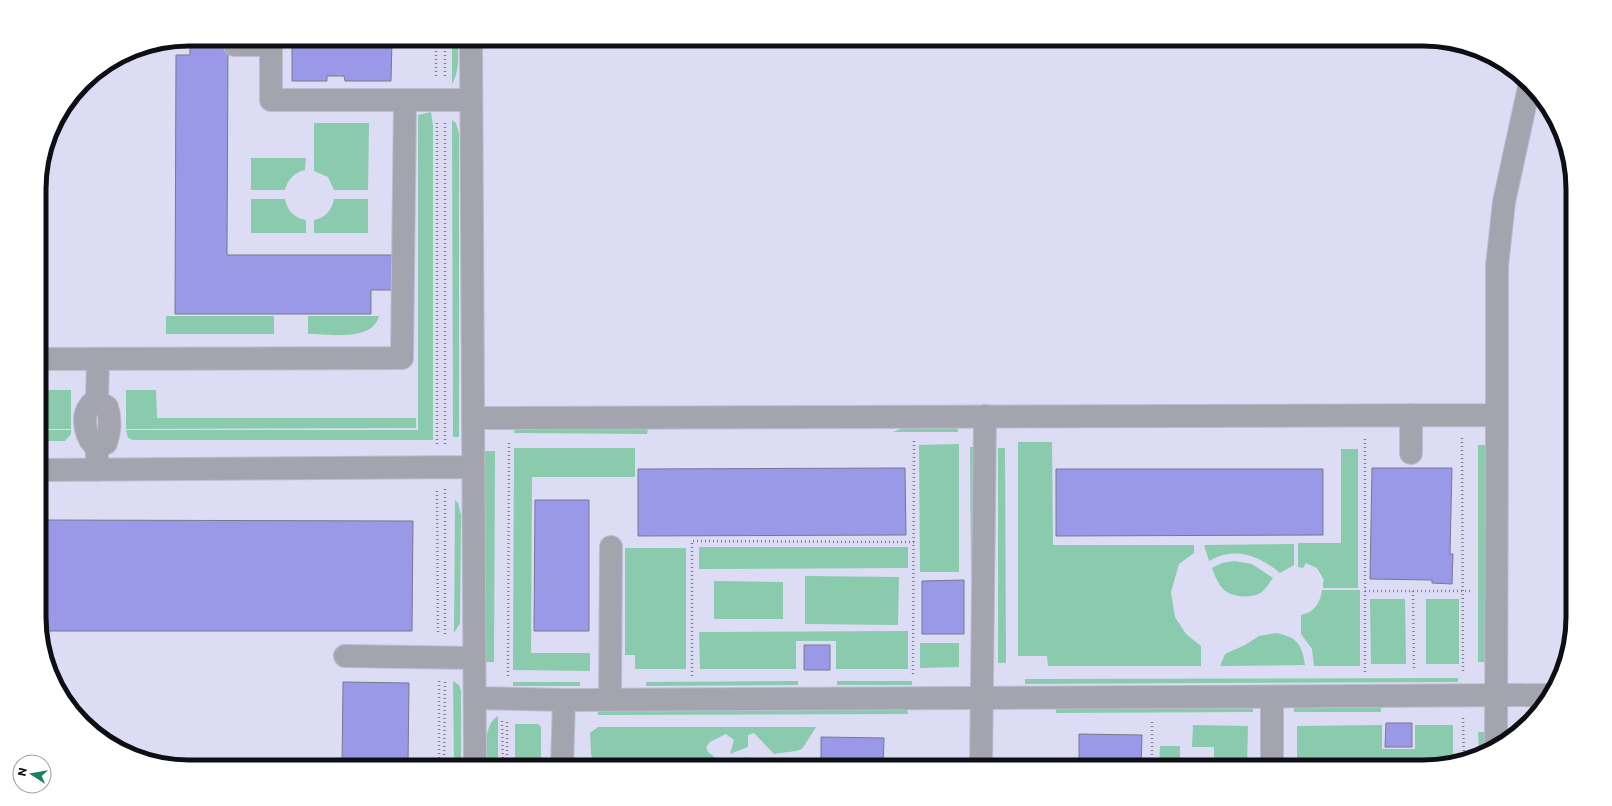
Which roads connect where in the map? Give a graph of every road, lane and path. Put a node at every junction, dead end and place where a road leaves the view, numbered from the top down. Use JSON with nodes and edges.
{"nodes":[{"id":1,"x":271,"y":46,"type":"edge"},
{"id":2,"x":437,"y":46,"type":"edge"},
{"id":3,"x":445,"y":46,"type":"edge"},
{"id":4,"x":470,"y":46,"type":"edge"},
{"id":5,"x":1528,"y":92,"type":"edge"},
{"id":6,"x":405,"y":100,"type":"junction"},
{"id":7,"x":441,"y":100,"type":"junction"},
{"id":8,"x":471,"y":100,"type":"junction"},
{"id":9,"x":46,"y":359,"type":"edge"},
{"id":10,"x":98,"y":359,"type":"junction"},
{"id":11,"x":1411,"y":415,"type":"junction"},
{"id":12,"x":1462,"y":415,"type":"junction"},
{"id":13,"x":1497,"y":415,"type":"junction"},
{"id":14,"x":985,"y":416,"type":"junction"},
{"id":15,"x":508,"y":417,"type":"junction"},
{"id":16,"x":473,"y":418,"type":"junction"},
{"id":17,"x":914,"y":438,"type":"dead end"},
{"id":18,"x":1365,"y":439,"type":"dead end"},
{"id":19,"x":1411,"y":453,"type":"dead end"},
{"id":20,"x":441,"y":467,"type":"junction"},
{"id":21,"x":472,"y":467,"type":"junction"},
{"id":22,"x":46,"y":470,"type":"edge"},
{"id":23,"x":97,"y":470,"type":"junction"},
{"id":24,"x":914,"y":542,"type":"junction"},
{"id":25,"x":611,"y":547,"type":"dead end"},
{"id":26,"x":1365,"y":591,"type":"junction"},
{"id":27,"x":1413,"y":591,"type":"junction"},
{"id":28,"x":1463,"y":591,"type":"junction"},
{"id":29,"x":1472,"y":591,"type":"dead end"},
{"id":30,"x":345,"y":656,"type":"dead end"},
{"id":31,"x":442,"y":657,"type":"junction"},
{"id":32,"x":474,"y":658,"type":"junction"},
{"id":33,"x":1414,"y":670,"type":"dead end"},
{"id":34,"x":1365,"y":672,"type":"dead end"},
{"id":35,"x":914,"y":674,"type":"dead end"},
{"id":36,"x":692,"y":676,"type":"dead end"},
{"id":37,"x":1463,"y":695,"type":"junction"},
{"id":38,"x":1496,"y":695,"type":"junction"},
{"id":39,"x":1543,"y":695,"type":"edge"},
{"id":40,"x":475,"y":698,"type":"junction"},
{"id":41,"x":982,"y":698,"type":"junction"},
{"id":42,"x":1272,"y":698,"type":"junction"},
{"id":43,"x":508,"y":699,"type":"junction"},
{"id":44,"x":564,"y":700,"type":"junction"},
{"id":45,"x":610,"y":700,"type":"junction"},
{"id":46,"x":1152,"y":719,"type":"dead end"},
{"id":47,"x":1496,"y":740,"type":"edge"},
{"id":48,"x":1464,"y":754,"type":"edge"},
{"id":49,"x":439,"y":760,"type":"edge"},
{"id":50,"x":444,"y":760,"type":"edge"},
{"id":51,"x":475,"y":760,"type":"edge"},
{"id":52,"x":508,"y":760,"type":"edge"},
{"id":53,"x":562,"y":760,"type":"edge"},
{"id":54,"x":981,"y":760,"type":"edge"},
{"id":55,"x":1152,"y":760,"type":"edge"},
{"id":56,"x":1272,"y":760,"type":"edge"}],
"edges":[{"from":1,"to":6,"type":"street"},
{"from":2,"to":7,"type":"path"},
{"from":3,"to":7,"type":"path"},
{"from":4,"to":8,"type":"street"},
{"from":5,"to":13,"type":"street"},
{"from":6,"to":7,"type":"street"},
{"from":6,"to":10,"type":"street"},
{"from":7,"to":8,"type":"street"},
{"from":7,"to":20,"type":"path"},
{"from":7,"to":20,"type":"path"},
{"from":8,"to":16,"type":"street"},
{"from":9,"to":10,"type":"street"},
{"from":10,"to":23,"type":"street"},
{"from":11,"to":12,"type":"street"},
{"from":11,"to":14,"type":"street"},
{"from":11,"to":19,"type":"street"},
{"from":12,"to":13,"type":"street"},
{"from":12,"to":28,"type":"path"},
{"from":13,"to":38,"type":"street"},
{"from":14,"to":15,"type":"street"},
{"from":14,"to":41,"type":"street"},
{"from":15,"to":16,"type":"street"},
{"from":15,"to":43,"type":"path"},
{"from":16,"to":21,"type":"street"},
{"from":17,"to":24,"type":"path"},
{"from":18,"to":26,"type":"path"},
{"from":20,"to":21,"type":"street"},
{"from":20,"to":23,"type":"street"},
{"from":20,"to":31,"type":"path"},
{"from":20,"to":31,"type":"path"},
{"from":21,"to":32,"type":"street"},
{"from":22,"to":23,"type":"street"},
{"from":24,"to":35,"type":"path"},
{"from":24,"to":36,"type":"path"},
{"from":25,"to":45,"type":"street"},
{"from":26,"to":27,"type":"path"},
{"from":26,"to":34,"type":"path"},
{"from":27,"to":28,"type":"path"},
{"from":27,"to":33,"type":"path"},
{"from":28,"to":29,"type":"path"},
{"from":28,"to":37,"type":"path"},
{"from":30,"to":31,"type":"street"},
{"from":31,"to":32,"type":"street"},
{"from":31,"to":49,"type":"path"},
{"from":31,"to":50,"type":"path"},
{"from":32,"to":40,"type":"street"},
{"from":37,"to":38,"type":"street"},
{"from":37,"to":42,"type":"street"},
{"from":37,"to":48,"type":"path"},
{"from":38,"to":39,"type":"street"},
{"from":38,"to":47,"type":"street"},
{"from":40,"to":43,"type":"street"},
{"from":40,"to":51,"type":"street"},
{"from":41,"to":42,"type":"street"},
{"from":41,"to":45,"type":"street"},
{"from":41,"to":54,"type":"street"},
{"from":42,"to":56,"type":"street"},
{"from":43,"to":44,"type":"street"},
{"from":43,"to":52,"type":"path"},
{"from":44,"to":45,"type":"street"},
{"from":44,"to":53,"type":"street"},
{"from":46,"to":55,"type":"path"}]}
